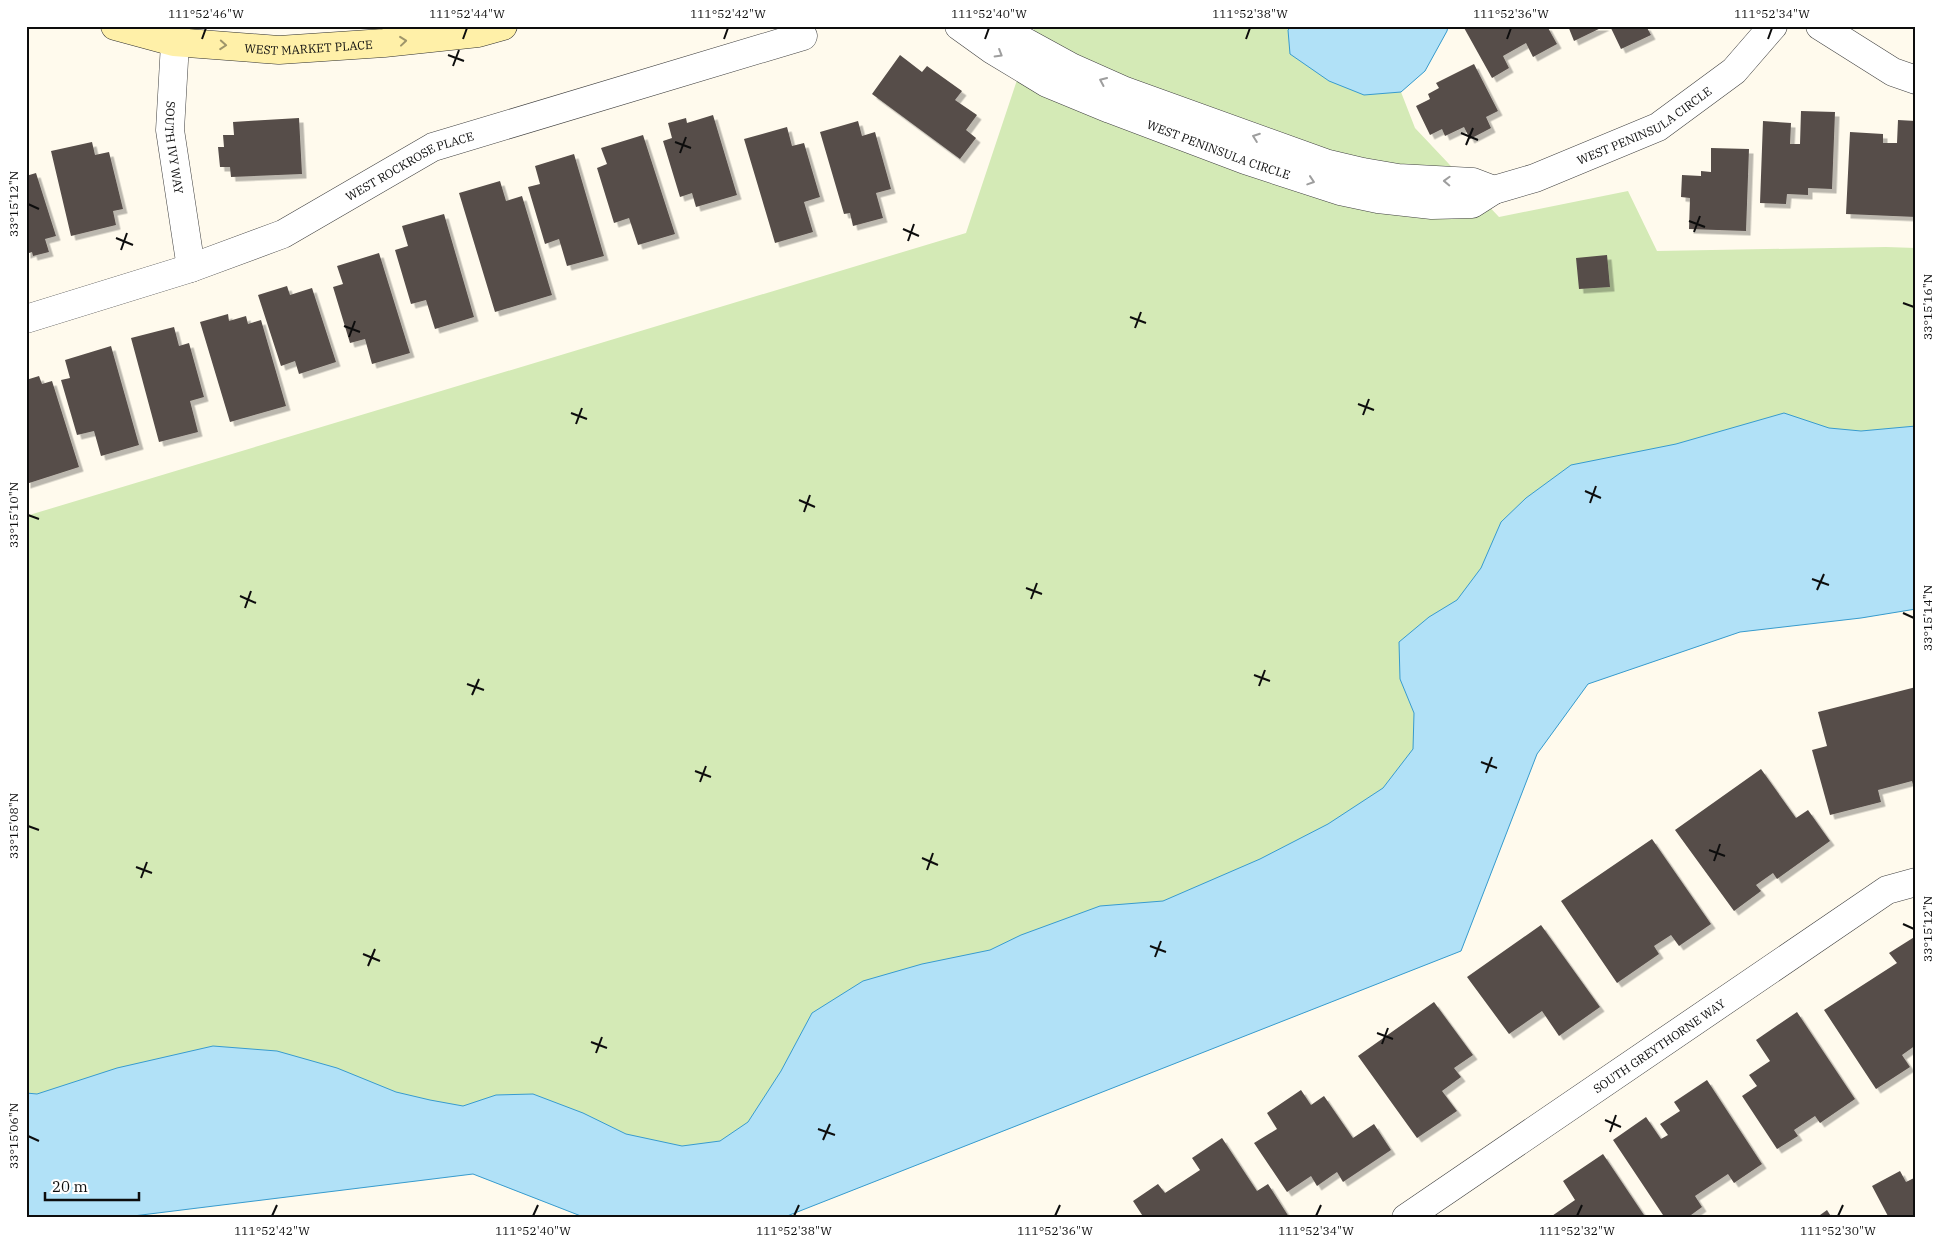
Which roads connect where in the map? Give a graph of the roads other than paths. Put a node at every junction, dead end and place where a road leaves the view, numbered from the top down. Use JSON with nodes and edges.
{"nodes":[{"id":1,"x":115,"y":26,"type":"edge"},
{"id":2,"x":503,"y":26,"type":"edge"},
{"id":3,"x":960,"y":26,"type":"edge"},
{"id":4,"x":1000,"y":26,"type":"edge"},
{"id":5,"x":1773,"y":26,"type":"edge"},
{"id":6,"x":1820,"y":26,"type":"edge"},
{"id":7,"x":175,"y":34,"type":"edge"},
{"id":8,"x":803,"y":36,"type":"dead end"},
{"id":9,"x":1916,"y":80,"type":"edge"},
{"id":10,"x":1494,"y":190,"type":"junction"},
{"id":11,"x":191,"y":268,"type":"junction"},
{"id":12,"x":26,"y":319,"type":"edge"},
{"id":13,"x":1916,"y":882,"type":"edge"},
{"id":14,"x":1406,"y":1218,"type":"edge"}],
"edges":[{"from":1,"to":7,"type":"street","name":"WEST MARKET PLACE"},
{"from":7,"to":2,"type":"street","name":"WEST MARKET PLACE","one_way":true},
{"from":3,"to":10,"type":"street","name":"WEST PENINSULA CIRCLE","one_way":true},
{"from":10,"to":4,"type":"street","name":"WEST PENINSULA CIRCLE","one_way":true},
{"from":5,"to":10,"type":"street","name":"WEST PENINSULA CIRCLE"},
{"from":6,"to":9,"type":"street"},
{"from":7,"to":11,"type":"street","name":"SOUTH IVY WAY"},
{"from":8,"to":11,"type":"street","name":"WEST ROCKROSE PLACE"},
{"from":11,"to":12,"type":"street","name":"WEST ROCKROSE PLACE"},
{"from":13,"to":14,"type":"street","name":"SOUTH GREYTHORNE WAY"}]}
